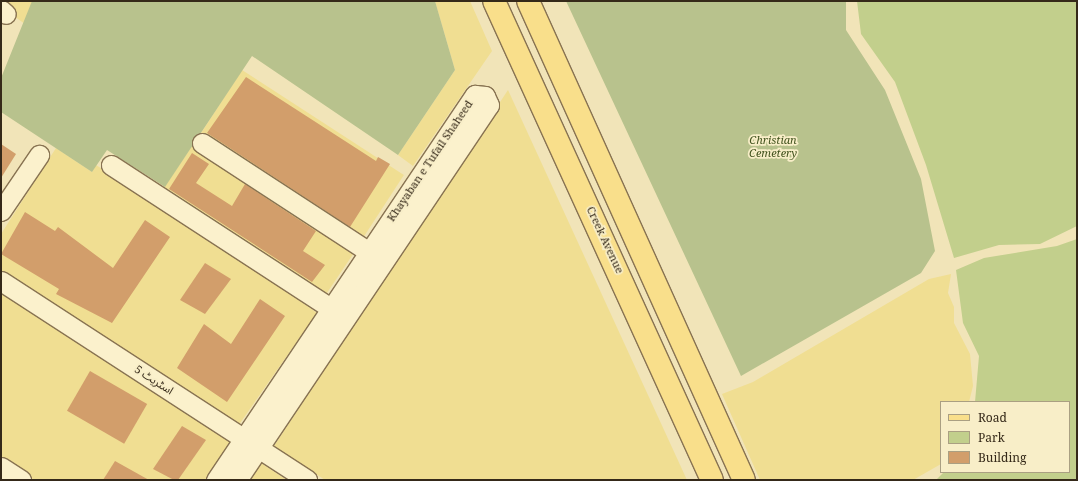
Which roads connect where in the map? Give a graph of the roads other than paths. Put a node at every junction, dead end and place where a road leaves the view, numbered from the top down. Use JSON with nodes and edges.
{"nodes":[{"id":1,"x":494,"y":1,"type":"edge"},
{"id":2,"x":528,"y":1,"type":"edge"},
{"id":3,"x":202,"y":143,"type":"dead end"},
{"id":4,"x":39,"y":155,"type":"dead end"},
{"id":5,"x":111,"y":165,"type":"dead end"},
{"id":6,"x":6,"y":192,"type":"edge"},
{"id":7,"x":1,"y":211,"type":"edge"},
{"id":8,"x":369,"y":252,"type":"junction"},
{"id":9,"x":1,"y":281,"type":"edge"},
{"id":10,"x":330,"y":308,"type":"junction"},
{"id":11,"x":251,"y":443,"type":"junction"},
{"id":12,"x":1,"y":467,"type":"edge"},
{"id":13,"x":21,"y":480,"type":"edge"},
{"id":14,"x":216,"y":480,"type":"edge"},
{"id":15,"x":237,"y":480,"type":"edge"},
{"id":16,"x":307,"y":480,"type":"edge"},
{"id":17,"x":712,"y":480,"type":"edge"},
{"id":18,"x":744,"y":480,"type":"edge"}],
"edges":[{"from":1,"to":17,"type":"main road","name":"Creek Avenue"},
{"from":2,"to":18,"type":"main road"},
{"from":3,"to":8,"type":"street"},
{"from":4,"to":6,"type":"street"},
{"from":5,"to":10,"type":"street"},
{"from":6,"to":7,"type":"street"},
{"from":8,"to":10,"type":"street","name":"Khayaban e Tufail Shaheed"},
{"from":8,"to":11,"type":"street","name":"Khayaban e Tufail Shaheed"},
{"from":9,"to":11,"type":"street","name":"اسٹریٹ 5"},
{"from":10,"to":11,"type":"street","name":"Khayaban e Tufail Shaheed"},
{"from":11,"to":14,"type":"street","name":"Khayaban e Tufail Shaheed"},
{"from":11,"to":15,"type":"street","name":"Khayaban e Tufail Shaheed"},
{"from":11,"to":16,"type":"street","name":"اسٹریٹ 5"},
{"from":12,"to":13,"type":"street"}]}
